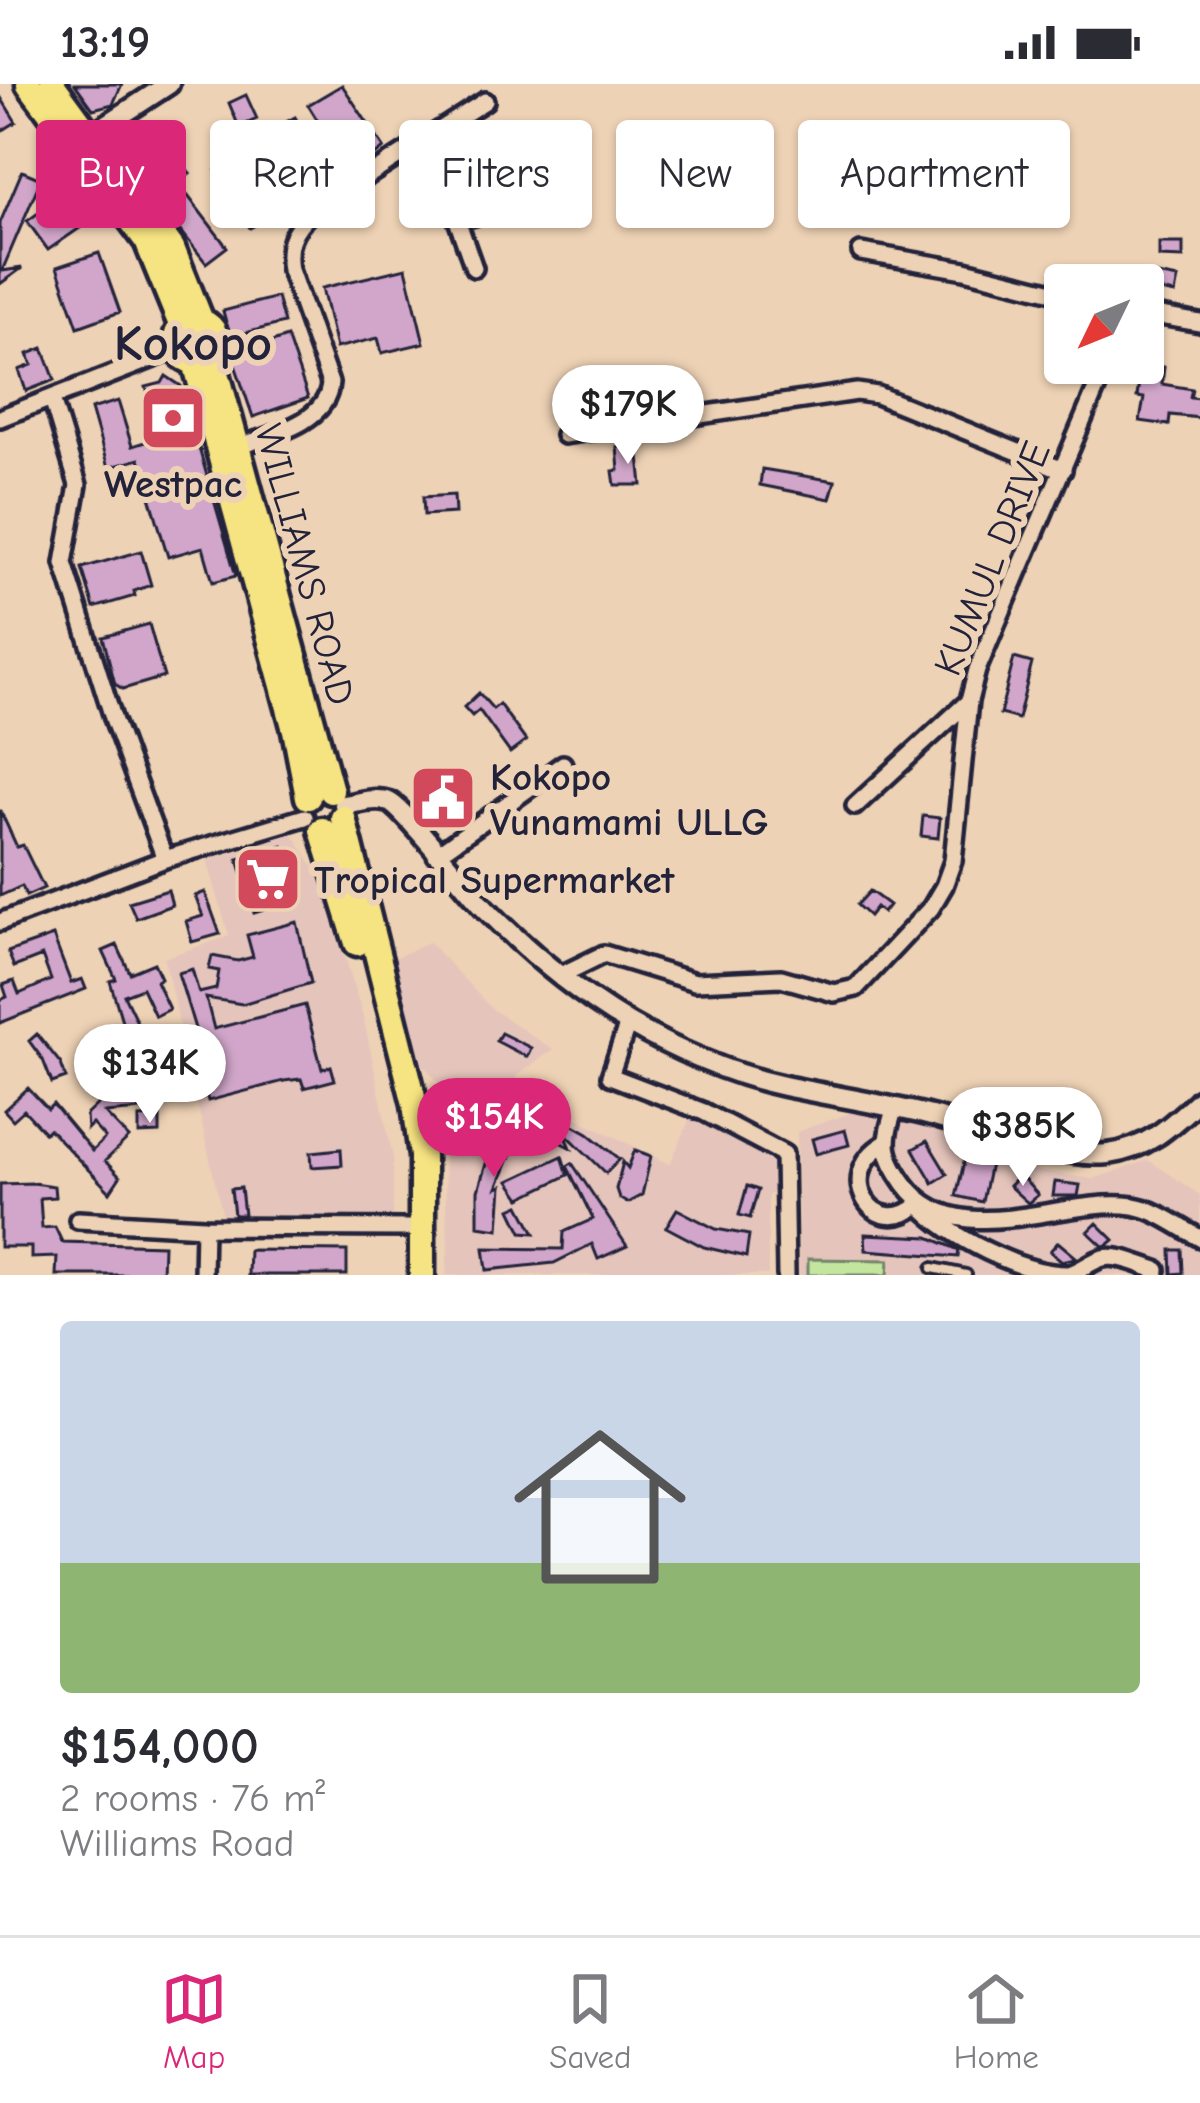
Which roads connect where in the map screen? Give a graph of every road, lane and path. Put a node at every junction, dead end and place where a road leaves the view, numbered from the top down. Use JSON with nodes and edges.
{"nodes":[{"id":1,"x":29,"y":84,"type":"edge"},
{"id":2,"x":52,"y":84,"type":"edge"},
{"id":3,"x":165,"y":85,"type":"edge"},
{"id":4,"x":484,"y":101,"type":"dead end"},
{"id":5,"x":65,"y":120,"type":"edge"},
{"id":6,"x":73,"y":120,"type":"edge"},
{"id":7,"x":112,"y":120,"type":"edge"},
{"id":8,"x":455,"y":120,"type":"edge"},
{"id":9,"x":399,"y":156,"type":"edge"},
{"id":10,"x":156,"y":228,"type":"edge"},
{"id":11,"x":460,"y":228,"type":"edge"},
{"id":12,"x":861,"y":252,"type":"dead end"},
{"id":13,"x":474,"y":268,"type":"dead end"},
{"id":14,"x":1044,"y":290,"type":"edge"},
{"id":15,"x":1164,"y":317,"type":"edge"},
{"id":16,"x":1200,"y":323,"type":"edge"},
{"id":17,"x":193,"y":342,"type":"junction"},
{"id":18,"x":1098,"y":384,"type":"edge"},
{"id":19,"x":52,"y":399,"type":"junction"},
{"id":20,"x":0,"y":418,"type":"edge"},
{"id":21,"x":565,"y":435,"type":"dead end"},
{"id":22,"x":228,"y":450,"type":"junction"},
{"id":23,"x":1063,"y":470,"type":"junction"},
{"id":24,"x":969,"y":701,"type":"junction"},
{"id":25,"x":563,"y":764,"type":"dead end"},
{"id":26,"x":855,"y":806,"type":"dead end"},
{"id":27,"x":325,"y":810,"type":"junction"},
{"id":28,"x":436,"y":855,"type":"junction"},
{"id":29,"x":165,"y":859,"type":"junction"},
{"id":30,"x":0,"y":922,"type":"edge"},
{"id":31,"x":559,"y":976,"type":"junction"},
{"id":32,"x":628,"y":1023,"type":"junction"},
{"id":33,"x":1200,"y":1099,"type":"edge"},
{"id":34,"x":895,"y":1107,"type":"junction"},
{"id":35,"x":884,"y":1144,"type":"junction"},
{"id":36,"x":920,"y":1204,"type":"junction"},
{"id":37,"x":78,"y":1220,"type":"dead end"},
{"id":38,"x":204,"y":1226,"type":"junction"},
{"id":39,"x":410,"y":1228,"type":"junction"},
{"id":40,"x":1200,"y":1238,"type":"edge"},
{"id":41,"x":933,"y":1268,"type":"dead end"},
{"id":42,"x":999,"y":1268,"type":"edge"},
{"id":43,"x":1157,"y":1270,"type":"dead end"},
{"id":44,"x":202,"y":1275,"type":"edge"},
{"id":45,"x":407,"y":1275,"type":"edge"},
{"id":46,"x":422,"y":1275,"type":"edge"},
{"id":47,"x":786,"y":1275,"type":"edge"},
{"id":48,"x":966,"y":1275,"type":"edge"}],
"edges":[{"from":1,"to":5,"type":"main road","name":"WILLIAMS ROAD"},
{"from":2,"to":6,"type":"main road","name":"WILLIAMS ROAD"},
{"from":3,"to":7,"type":"street"},
{"from":4,"to":8,"type":"street"},
{"from":9,"to":22,"type":"street"},
{"from":10,"to":17,"type":"main road","name":"WILLIAMS ROAD"},
{"from":11,"to":13,"type":"street"},
{"from":12,"to":14,"type":"street"},
{"from":15,"to":16,"type":"street"},
{"from":17,"to":19,"type":"street"},
{"from":17,"to":22,"type":"main road","name":"WILLIAMS ROAD"},
{"from":18,"to":23,"type":"street","name":"KUMUL DRIVE"},
{"from":19,"to":20,"type":"street"},
{"from":19,"to":29,"type":"street"},
{"from":21,"to":23,"type":"street"},
{"from":22,"to":27,"type":"main road","name":"WILLIAMS ROAD"},
{"from":23,"to":24,"type":"street","name":"KUMUL DRIVE"},
{"from":24,"to":26,"type":"street","name":"KUMUL DRIVE"},
{"from":24,"to":31,"type":"street"},
{"from":25,"to":28,"type":"street"},
{"from":27,"to":28,"type":"street"},
{"from":27,"to":29,"type":"street"},
{"from":27,"to":39,"type":"main road","name":"WILLIAMS ROAD"},
{"from":27,"to":46,"type":"main road","name":"WILLIAMS ROAD"},
{"from":28,"to":31,"type":"street"},
{"from":29,"to":30,"type":"street"},
{"from":31,"to":32,"type":"street"},
{"from":32,"to":34,"type":"street"},
{"from":32,"to":47,"type":"street"},
{"from":33,"to":34,"type":"street"},
{"from":34,"to":35,"type":"street"},
{"from":35,"to":36,"type":"street"},
{"from":35,"to":36,"type":"street"},
{"from":36,"to":40,"type":"street"},
{"from":36,"to":42,"type":"street"},
{"from":37,"to":38,"type":"street"},
{"from":38,"to":39,"type":"street"},
{"from":38,"to":44,"type":"street"},
{"from":39,"to":45,"type":"main road","name":"WILLIAMS ROAD"},
{"from":41,"to":48,"type":"lane"},
{"from":42,"to":43,"type":"street"}]}
